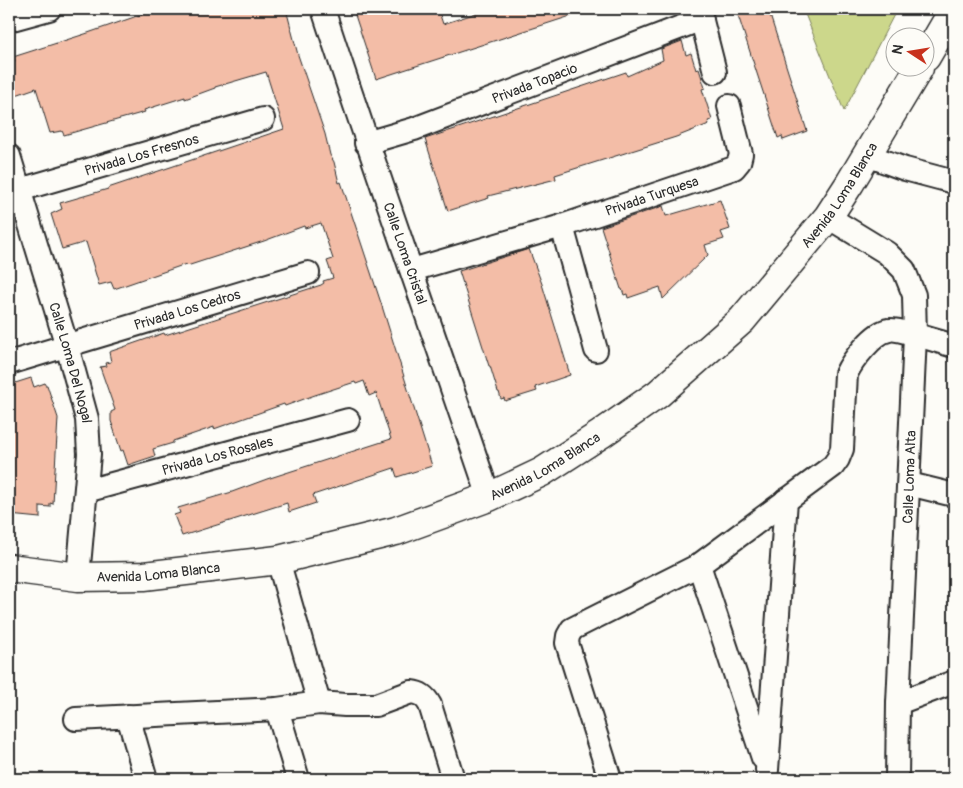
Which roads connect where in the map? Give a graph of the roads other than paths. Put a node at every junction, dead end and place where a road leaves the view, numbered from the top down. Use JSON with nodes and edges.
{"nodes":[{"id":1,"x":49,"y":9,"type":"edge"},
{"id":2,"x":323,"y":9,"type":"edge"},
{"id":3,"x":954,"y":9,"type":"edge"},
{"id":4,"x":700,"y":14,"type":"edge"},
{"id":5,"x":9,"y":20,"type":"edge"},
{"id":6,"x":936,"y":40,"type":"edge"},
{"id":7,"x":715,"y":72,"type":"dead end"},
{"id":8,"x":913,"y":78,"type":"edge"},
{"id":9,"x":729,"y":106,"type":"dead end"},
{"id":10,"x":263,"y":119,"type":"dead end"},
{"id":11,"x":366,"y":143,"type":"junction"},
{"id":12,"x":867,"y":155,"type":"junction"},
{"id":13,"x":9,"y":156,"type":"edge"},
{"id":14,"x":954,"y":182,"type":"edge"},
{"id":15,"x":14,"y":191,"type":"edge"},
{"id":16,"x":828,"y":217,"type":"junction"},
{"id":17,"x":562,"y":226,"type":"junction"},
{"id":18,"x":412,"y":270,"type":"junction"},
{"id":19,"x":308,"y":273,"type":"dead end"},
{"id":20,"x":915,"y":336,"type":"junction"},
{"id":21,"x":67,"y":346,"type":"junction"},
{"id":22,"x":954,"y":346,"type":"edge"},
{"id":23,"x":596,"y":350,"type":"dead end"},
{"id":24,"x":9,"y":363,"type":"edge"},
{"id":25,"x":348,"y":420,"type":"dead end"},
{"id":26,"x":909,"y":484,"type":"junction"},
{"id":27,"x":86,"y":491,"type":"junction"},
{"id":28,"x":954,"y":495,"type":"edge"},
{"id":29,"x":489,"y":497,"type":"junction"},
{"id":30,"x":786,"y":500,"type":"junction"},
{"id":31,"x":278,"y":560,"type":"junction"},
{"id":32,"x":699,"y":565,"type":"junction"},
{"id":33,"x":9,"y":568,"type":"edge"},
{"id":34,"x":78,"y":577,"type":"junction"},
{"id":35,"x":954,"y":682,"type":"edge"},
{"id":36,"x":898,"y":703,"type":"junction"},
{"id":37,"x":319,"y":704,"type":"junction"},
{"id":38,"x":277,"y":708,"type":"junction"},
{"id":39,"x":128,"y":716,"type":"junction"},
{"id":40,"x":76,"y":719,"type":"dead end"},
{"id":41,"x":768,"y":775,"type":"edge"},
{"id":42,"x":146,"y":779,"type":"edge"},
{"id":43,"x":298,"y":779,"type":"edge"},
{"id":44,"x":453,"y":779,"type":"edge"},
{"id":45,"x":610,"y":779,"type":"edge"},
{"id":46,"x":897,"y":779,"type":"edge"}],
"edges":[{"from":1,"to":5,"type":"street"},
{"from":2,"to":11,"type":"street","name":"Calle Loma Cristal"},
{"from":3,"to":6,"type":"street"},
{"from":4,"to":7,"type":"street"},
{"from":4,"to":11,"type":"street","name":"Privada Topacio"},
{"from":8,"to":12,"type":"street","name":"Avenida Loma Blanca"},
{"from":9,"to":17,"type":"street","name":"Privada Turquesa"},
{"from":10,"to":15,"type":"street","name":"Privada Los Fresnos"},
{"from":11,"to":18,"type":"street","name":"Calle Loma Cristal"},
{"from":12,"to":14,"type":"street"},
{"from":12,"to":16,"type":"street","name":"Avenida Loma Blanca"},
{"from":13,"to":15,"type":"street","name":"Calle Loma Del Nogal"},
{"from":15,"to":21,"type":"street","name":"Calle Loma Del Nogal"},
{"from":16,"to":20,"type":"street","name":"Calle Loma Alta"},
{"from":16,"to":29,"type":"street","name":"Avenida Loma Blanca"},
{"from":17,"to":18,"type":"street","name":"Privada Turquesa"},
{"from":17,"to":23,"type":"street"},
{"from":18,"to":29,"type":"street","name":"Calle Loma Cristal"},
{"from":19,"to":21,"type":"street","name":"Privada Los Cedros"},
{"from":20,"to":22,"type":"street"},
{"from":20,"to":26,"type":"street","name":"Calle Loma Alta"},
{"from":20,"to":30,"type":"street"},
{"from":21,"to":24,"type":"street","name":"Privada Los Cedros"},
{"from":21,"to":27,"type":"street","name":"Calle Loma Del Nogal"},
{"from":25,"to":27,"type":"street","name":"Privada Los Rosales"},
{"from":26,"to":28,"type":"street"},
{"from":26,"to":36,"type":"street","name":"Calle Loma Alta"},
{"from":27,"to":34,"type":"street","name":"Calle Loma Del Nogal"},
{"from":29,"to":31,"type":"street","name":"Avenida Loma Blanca"},
{"from":30,"to":32,"type":"street"},
{"from":30,"to":41,"type":"street"},
{"from":31,"to":34,"type":"street","name":"Avenida Loma Blanca"},
{"from":31,"to":37,"type":"street"},
{"from":32,"to":41,"type":"street"},
{"from":32,"to":45,"type":"street"},
{"from":33,"to":34,"type":"street","name":"Avenida Loma Blanca"},
{"from":35,"to":36,"type":"street"},
{"from":36,"to":46,"type":"street","name":"Calle Loma Alta"},
{"from":37,"to":38,"type":"street"},
{"from":37,"to":44,"type":"street"},
{"from":38,"to":39,"type":"street"},
{"from":38,"to":43,"type":"street"},
{"from":39,"to":40,"type":"street"},
{"from":39,"to":42,"type":"street"}]}
